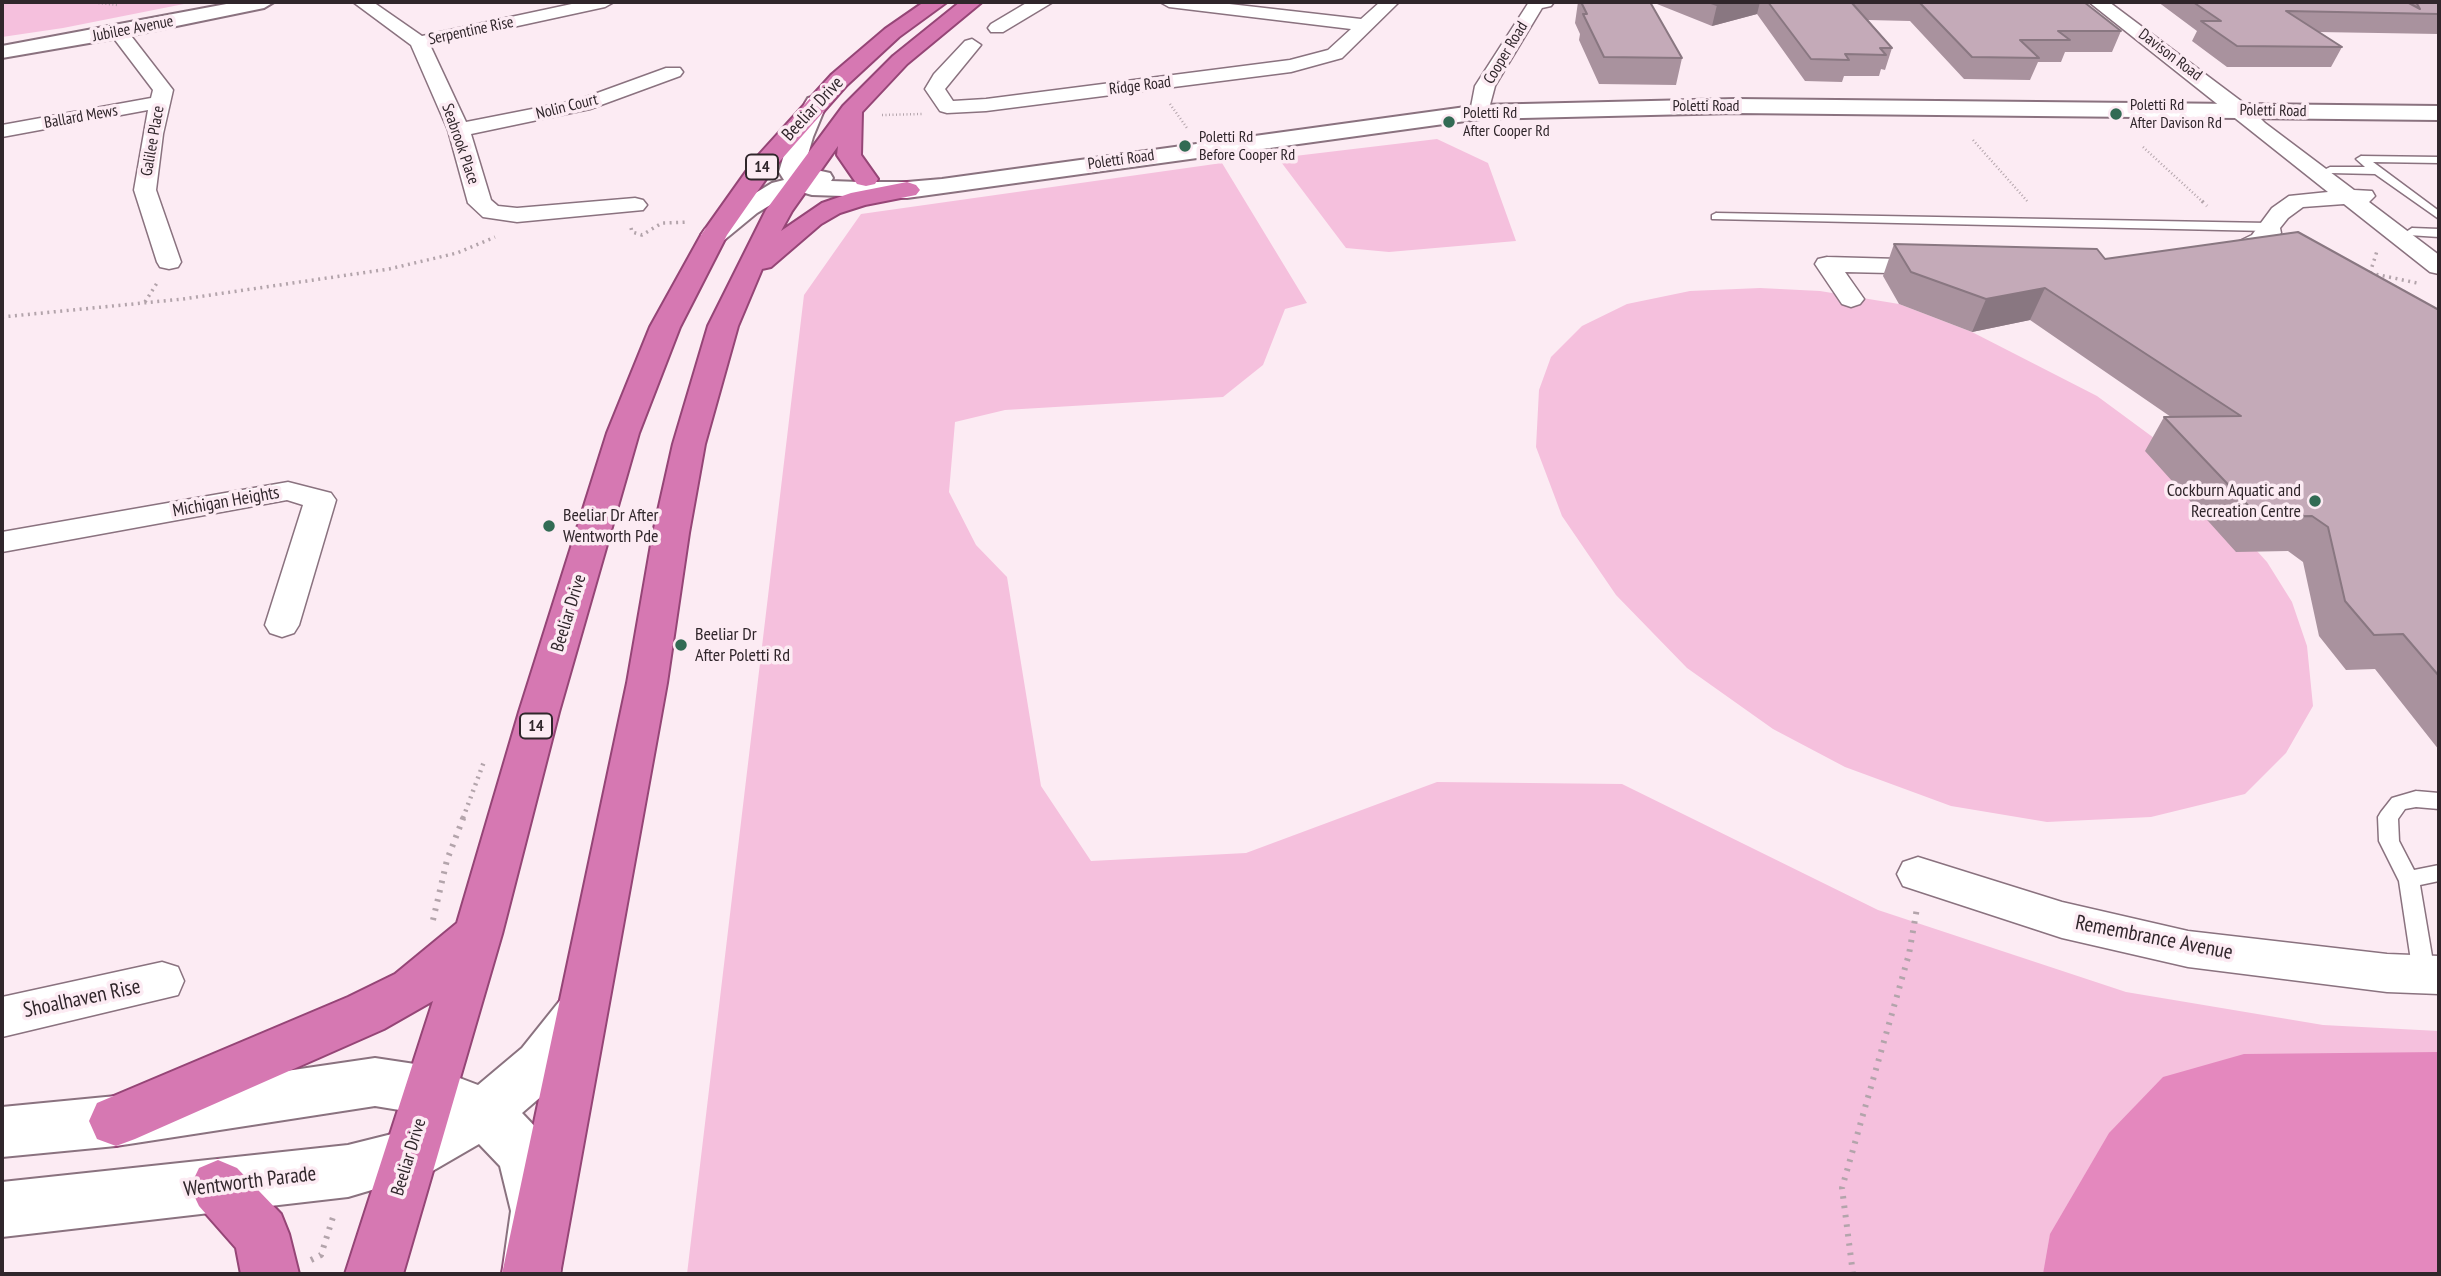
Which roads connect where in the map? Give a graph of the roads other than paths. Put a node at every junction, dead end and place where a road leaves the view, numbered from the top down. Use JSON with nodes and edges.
{"nodes":[{"id":1,"x":264,"y":2,"type":"edge"},
{"id":2,"x":362,"y":2,"type":"edge"},
{"id":3,"x":605,"y":2,"type":"edge"},
{"id":4,"x":937,"y":2,"type":"edge"},
{"id":5,"x":972,"y":2,"type":"edge"},
{"id":6,"x":1044,"y":2,"type":"edge"},
{"id":7,"x":1169,"y":2,"type":"edge"},
{"id":8,"x":1390,"y":2,"type":"edge"},
{"id":9,"x":1545,"y":2,"type":"edge"},
{"id":10,"x":2098,"y":2,"type":"edge"},
{"id":11,"x":1363,"y":25,"type":"junction"},
{"id":12,"x":997,"y":28,"type":"dead end"},
{"id":13,"x":117,"y":32,"type":"junction"},
{"id":14,"x":419,"y":42,"type":"junction"},
{"id":15,"x":972,"y":45,"type":"dead end"},
{"id":16,"x":2,"y":52,"type":"edge"},
{"id":17,"x":673,"y":72,"type":"dead end"},
{"id":18,"x":160,"y":103,"type":"junction"},
{"id":19,"x":816,"y":103,"type":"junction"},
{"id":20,"x":851,"y":111,"type":"junction"},
{"id":21,"x":2242,"y":111,"type":"junction"},
{"id":22,"x":1480,"y":112,"type":"junction"},
{"id":23,"x":2439,"y":113,"type":"edge"},
{"id":24,"x":459,"y":130,"type":"junction"},
{"id":25,"x":2,"y":131,"type":"edge"},
{"id":26,"x":2439,"y":160,"type":"edge"},
{"id":27,"x":2330,"y":170,"type":"junction"},
{"id":28,"x":2377,"y":171,"type":"junction"},
{"id":29,"x":866,"y":179,"type":"junction"},
{"id":30,"x":977,"y":180,"type":"junction"},
{"id":31,"x":798,"y":181,"type":"junction"},
{"id":32,"x":907,"y":190,"type":"junction"},
{"id":33,"x":2356,"y":196,"type":"junction"},
{"id":34,"x":635,"y":205,"type":"road end"},
{"id":35,"x":2439,"y":216,"type":"edge"},
{"id":36,"x":1716,"y":217,"type":"dead end"},
{"id":37,"x":2269,"y":227,"type":"junction"},
{"id":38,"x":719,"y":228,"type":"junction"},
{"id":39,"x":2412,"y":232,"type":"junction"},
{"id":40,"x":2439,"y":233,"type":"edge"},
{"id":41,"x":2439,"y":253,"type":"edge"},
{"id":42,"x":170,"y":261,"type":"dead end"},
{"id":43,"x":2201,"y":264,"type":"edge"},
{"id":44,"x":1952,"y":267,"type":"edge"},
{"id":45,"x":745,"y":276,"type":"junction"},
{"id":46,"x":2433,"y":276,"type":"edge"},
{"id":47,"x":1852,"y":299,"type":"dead end"},
{"id":48,"x":2,"y":542,"type":"edge"},
{"id":49,"x":282,"y":625,"type":"dead end"},
{"id":50,"x":2439,"y":801,"type":"edge"},
{"id":51,"x":2439,"y":873,"type":"edge"},
{"id":52,"x":1918,"y":874,"type":"road end"},
{"id":53,"x":2409,"y":881,"type":"junction"},
{"id":54,"x":478,"y":934,"type":"junction"},
{"id":55,"x":2432,"y":974,"type":"edge"},
{"id":56,"x":162,"y":981,"type":"dead end"},
{"id":57,"x":582,"y":1012,"type":"junction"},
{"id":58,"x":2,"y":1017,"type":"edge"},
{"id":59,"x":428,"y":1090,"type":"junction"},
{"id":60,"x":485,"y":1112,"type":"junction"},
{"id":61,"x":116,"y":1121,"type":"junction"},
{"id":62,"x":2,"y":1132,"type":"edge"},
{"id":63,"x":410,"y":1154,"type":"junction"},
{"id":64,"x":218,"y":1187,"type":"junction"},
{"id":65,"x":2,"y":1210,"type":"edge"},
{"id":66,"x":270,"y":1274,"type":"edge"},
{"id":67,"x":374,"y":1274,"type":"edge"},
{"id":68,"x":531,"y":1274,"type":"edge"}],
"edges":[{"from":1,"to":13,"type":"main road","name":"Jubilee Avenue"},
{"from":2,"to":14,"type":"street"},
{"from":3,"to":14,"type":"street","name":"Serpentine Rise"},
{"from":4,"to":19,"type":"highway","name":"Beeliar Drive","number":"14"},
{"from":5,"to":20,"type":"highway","name":"Beeliar Drive","number":"14"},
{"from":6,"to":12,"type":"street"},
{"from":7,"to":11,"type":"street"},
{"from":8,"to":11,"type":"street","name":"Ridge Road"},
{"from":9,"to":22,"type":"street","name":"Cooper Road"},
{"from":10,"to":21,"type":"street","name":"Davison Road"},
{"from":11,"to":15,"type":"street","name":"Ridge Road"},
{"from":13,"to":16,"type":"main road","name":"Jubilee Avenue"},
{"from":13,"to":18,"type":"street","name":"Galilee Place"},
{"from":14,"to":24,"type":"street","name":"Seabrook Place"},
{"from":17,"to":24,"type":"street","name":"Nolin Court"},
{"from":18,"to":25,"type":"street","name":"Ballard Mews"},
{"from":18,"to":42,"type":"street","name":"Galilee Place"},
{"from":19,"to":31,"type":"main road"},
{"from":19,"to":38,"type":"highway","name":"Beeliar Drive","number":"14"},
{"from":20,"to":29,"type":"highway"},
{"from":20,"to":31,"type":"highway","name":"Beeliar Drive","number":"14"},
{"from":21,"to":22,"type":"main road","name":"Poletti Road"},
{"from":21,"to":23,"type":"main road","name":"Poletti Road"},
{"from":21,"to":27,"type":"street"},
{"from":21,"to":33,"type":"street"},
{"from":22,"to":30,"type":"main road","name":"Poletti Road"},
{"from":24,"to":34,"type":"street","name":"Seabrook Place"},
{"from":26,"to":28,"type":"lane"},
{"from":27,"to":28,"type":"lane"},
{"from":27,"to":33,"type":"street"},
{"from":28,"to":35,"type":"lane"},
{"from":29,"to":30,"type":"main road","name":"Poletti Road"},
{"from":29,"to":31,"type":"main road","name":"Poletti Road"},
{"from":30,"to":32,"type":"main road","name":"Poletti Road"},
{"from":31,"to":32,"type":"main road","name":"Poletti Road"},
{"from":31,"to":38,"type":"main road","name":"Poletti Road"},
{"from":31,"to":45,"type":"highway","name":"Beeliar Drive","number":"14"},
{"from":32,"to":45,"type":"highway"},
{"from":33,"to":37,"type":"street"},
{"from":33,"to":39,"type":"street"},
{"from":33,"to":46,"type":"street"},
{"from":36,"to":37,"type":"lane"},
{"from":37,"to":43,"type":"street"},
{"from":38,"to":54,"type":"highway","name":"Beeliar Drive","number":"14"},
{"from":39,"to":40,"type":"lane"},
{"from":39,"to":41,"type":"street"},
{"from":44,"to":47,"type":"street"},
{"from":45,"to":57,"type":"highway","name":"Beeliar Drive","number":"14"},
{"from":48,"to":49,"type":"street","name":"Michigan Heights"},
{"from":50,"to":53,"type":"lane"},
{"from":51,"to":53,"type":"lane"},
{"from":52,"to":55,"type":"street","name":"Remembrance Avenue"},
{"from":53,"to":55,"type":"lane"},
{"from":54,"to":59,"type":"highway","name":"Beeliar Drive","number":"14"},
{"from":54,"to":61,"type":"highway"},
{"from":56,"to":58,"type":"street","name":"Shoalhaven Rise"},
{"from":57,"to":60,"type":"main road","name":"Wentworth Parade"},
{"from":57,"to":68,"type":"highway","name":"Beeliar Drive","number":"14"},
{"from":59,"to":60,"type":"main road"},
{"from":59,"to":61,"type":"main road"},
{"from":59,"to":63,"type":"highway","name":"Beeliar Drive","number":"14"},
{"from":60,"to":63,"type":"main road","name":"Wentworth Parade"},
{"from":60,"to":68,"type":"main road"},
{"from":61,"to":62,"type":"main road"},
{"from":63,"to":64,"type":"main road","name":"Wentworth Parade"},
{"from":63,"to":67,"type":"highway","name":"Beeliar Drive","number":"14"},
{"from":64,"to":65,"type":"main road","name":"Wentworth Parade"},
{"from":64,"to":66,"type":"highway"}]}
